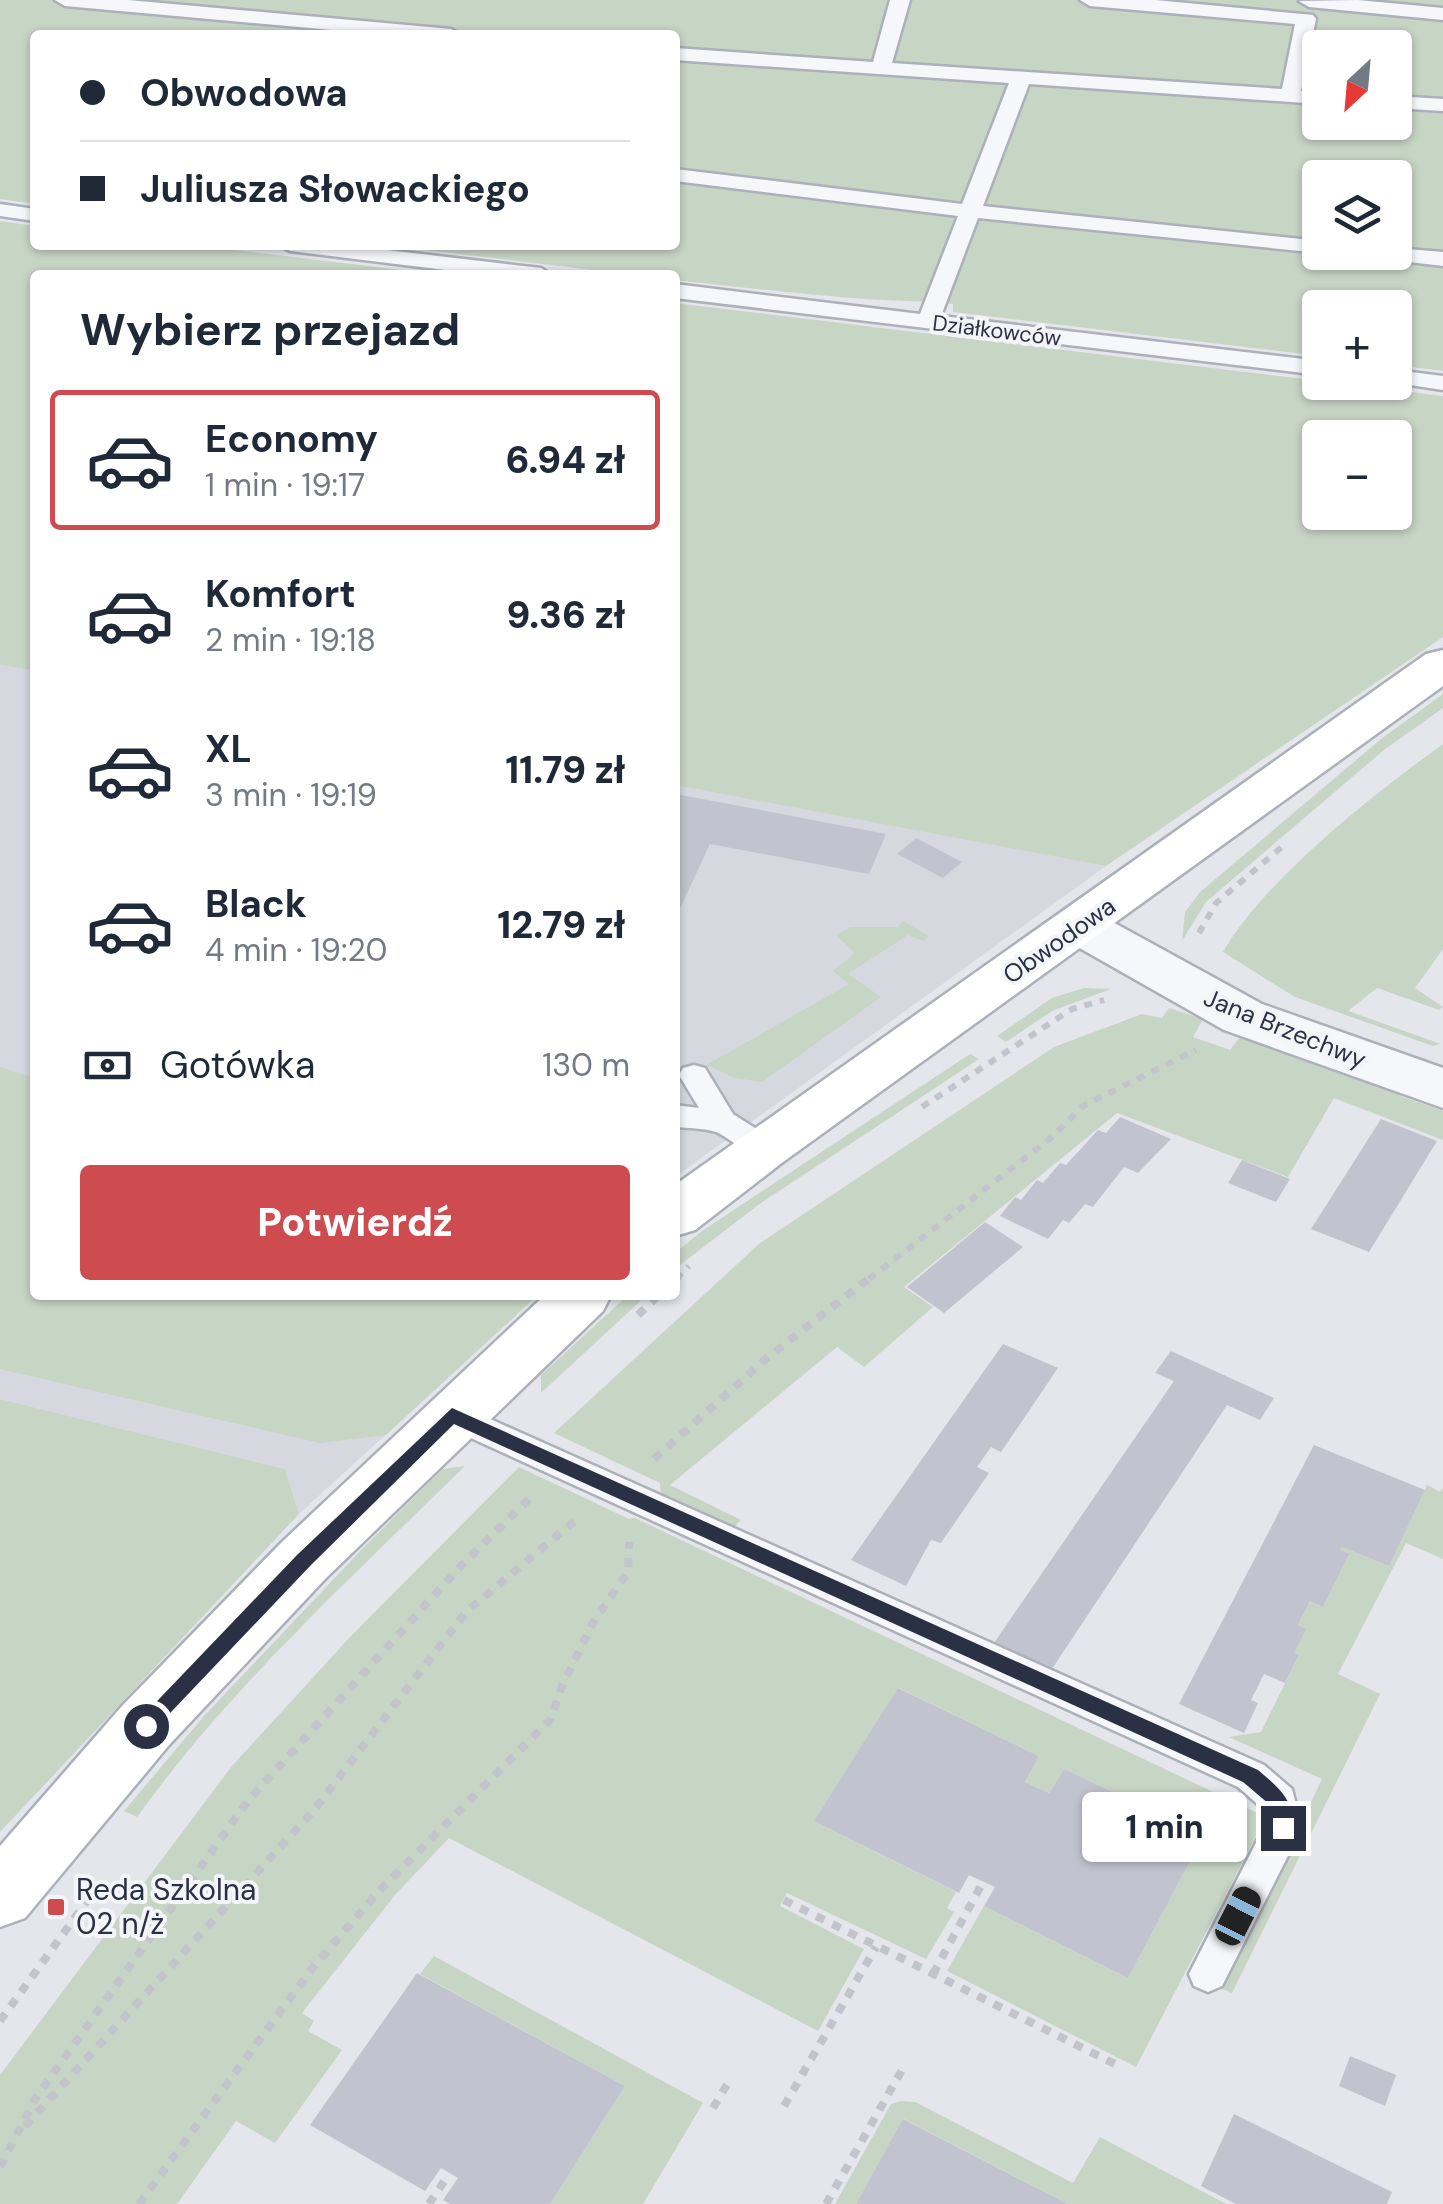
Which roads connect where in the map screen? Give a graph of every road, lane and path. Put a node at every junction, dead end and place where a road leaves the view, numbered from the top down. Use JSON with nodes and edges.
{"nodes":[{"id":1,"x":66,"y":0,"type":"edge"},
{"id":2,"x":900,"y":0,"type":"edge"},
{"id":3,"x":1090,"y":0,"type":"edge"},
{"id":4,"x":1308,"y":7,"type":"edge"},
{"id":5,"x":1443,"y":14,"type":"edge"},
{"id":6,"x":395,"y":30,"type":"edge"},
{"id":7,"x":680,"y":54,"type":"edge"},
{"id":8,"x":880,"y":70,"type":"junction"},
{"id":9,"x":1020,"y":80,"type":"junction"},
{"id":10,"x":1290,"y":98,"type":"junction"},
{"id":11,"x":1302,"y":98,"type":"edge"},
{"id":12,"x":1412,"y":103,"type":"edge"},
{"id":13,"x":1443,"y":105,"type":"edge"},
{"id":14,"x":680,"y":177,"type":"edge"},
{"id":15,"x":0,"y":210,"type":"edge"},
{"id":16,"x":970,"y":211,"type":"junction"},
{"id":17,"x":30,"y":213,"type":"edge"},
{"id":18,"x":1302,"y":245,"type":"edge"},
{"id":19,"x":332,"y":250,"type":"edge"},
{"id":20,"x":1412,"y":256,"type":"edge"},
{"id":21,"x":1443,"y":260,"type":"edge"},
{"id":22,"x":498,"y":270,"type":"edge"},
{"id":23,"x":680,"y":292,"type":"edge"},
{"id":24,"x":928,"y":321,"type":"junction"},
{"id":25,"x":1302,"y":366,"type":"edge"},
{"id":26,"x":1412,"y":379,"type":"edge"},
{"id":27,"x":1443,"y":383,"type":"edge"},
{"id":28,"x":1443,"y":664,"type":"edge"},
{"id":29,"x":1080,"y":926,"type":"junction"},
{"id":30,"x":1244,"y":1017,"type":"junction"},
{"id":31,"x":694,"y":1075,"type":"dead end"},
{"id":32,"x":1443,"y":1089,"type":"edge"},
{"id":33,"x":680,"y":1117,"type":"edge"},
{"id":34,"x":743,"y":1135,"type":"junction"},
{"id":35,"x":680,"y":1209,"type":"edge"},
{"id":36,"x":639,"y":1300,"type":"edge"},
{"id":37,"x":607,"y":1308,"type":"edge"},
{"id":38,"x":452,"y":1415,"type":"junction"},
{"id":39,"x":563,"y":1465,"type":"junction"},
{"id":40,"x":624,"y":1493,"type":"junction"},
{"id":41,"x":101,"y":1881,"type":"dead end"},
{"id":42,"x":983,"y":1882,"type":"dead end"},
{"id":43,"x":0,"y":1896,"type":"edge"},
{"id":44,"x":784,"y":1900,"type":"dead end"},
{"id":45,"x":876,"y":1946,"type":"junction"},
{"id":46,"x":933,"y":1974,"type":"junction"},
{"id":47,"x":1208,"y":1974,"type":"dead end"},
{"id":48,"x":0,"y":2021,"type":"edge"},
{"id":49,"x":1117,"y":2066,"type":"dead end"},
{"id":50,"x":902,"y":2070,"type":"dead end"},
{"id":51,"x":731,"y":2078,"type":"dead end"},
{"id":52,"x":784,"y":2106,"type":"dead end"},
{"id":53,"x":713,"y":2108,"type":"dead end"},
{"id":54,"x":24,"y":2126,"type":"junction"},
{"id":55,"x":0,"y":2167,"type":"edge"},
{"id":56,"x":448,"y":2174,"type":"dead end"},
{"id":57,"x":139,"y":2204,"type":"edge"},
{"id":58,"x":429,"y":2204,"type":"edge"},
{"id":59,"x":826,"y":2204,"type":"edge"}],
"edges":[{"from":1,"to":6,"type":"lane"},
{"from":2,"to":8,"type":"lane"},
{"from":3,"to":4,"type":"lane"},
{"from":4,"to":5,"type":"lane"},
{"from":4,"to":10,"type":"lane"},
{"from":7,"to":8,"type":"lane"},
{"from":8,"to":9,"type":"lane"},
{"from":9,"to":10,"type":"lane"},
{"from":9,"to":16,"type":"lane"},
{"from":10,"to":11,"type":"lane"},
{"from":12,"to":13,"type":"lane"},
{"from":14,"to":16,"type":"lane"},
{"from":15,"to":17,"type":"lane"},
{"from":16,"to":18,"type":"lane"},
{"from":16,"to":24,"type":"lane"},
{"from":19,"to":22,"type":"lane"},
{"from":20,"to":21,"type":"lane"},
{"from":23,"to":24,"type":"lane","name":"Działkowców"},
{"from":24,"to":25,"type":"lane","name":"Działkowców"},
{"from":26,"to":27,"type":"lane"},
{"from":28,"to":29,"type":"main road","name":"Obwodowa"},
{"from":29,"to":30,"type":"street","name":"Jana Brzechwy"},
{"from":29,"to":34,"type":"main road","name":"Obwodowa"},
{"from":30,"to":32,"type":"street","name":"Jana Brzechwy"},
{"from":30,"to":40,"type":"path"},
{"from":31,"to":34,"type":"lane"},
{"from":33,"to":34,"type":"lane"},
{"from":34,"to":35,"type":"main road","name":"Obwodowa"},
{"from":36,"to":37,"type":"path"},
{"from":37,"to":38,"type":"main road"},
{"from":38,"to":39,"type":"lane"},
{"from":38,"to":43,"type":"main road"},
{"from":39,"to":40,"type":"lane"},
{"from":39,"to":54,"type":"path"},
{"from":40,"to":47,"type":"lane"},
{"from":40,"to":54,"type":"path"},
{"from":40,"to":57,"type":"path"},
{"from":41,"to":48,"type":"path"},
{"from":42,"to":46,"type":"path"},
{"from":44,"to":45,"type":"path"},
{"from":45,"to":46,"type":"path"},
{"from":45,"to":52,"type":"path"},
{"from":46,"to":49,"type":"path"},
{"from":50,"to":59,"type":"path"},
{"from":51,"to":53,"type":"path"},
{"from":54,"to":55,"type":"path"},
{"from":56,"to":58,"type":"path"}]}
